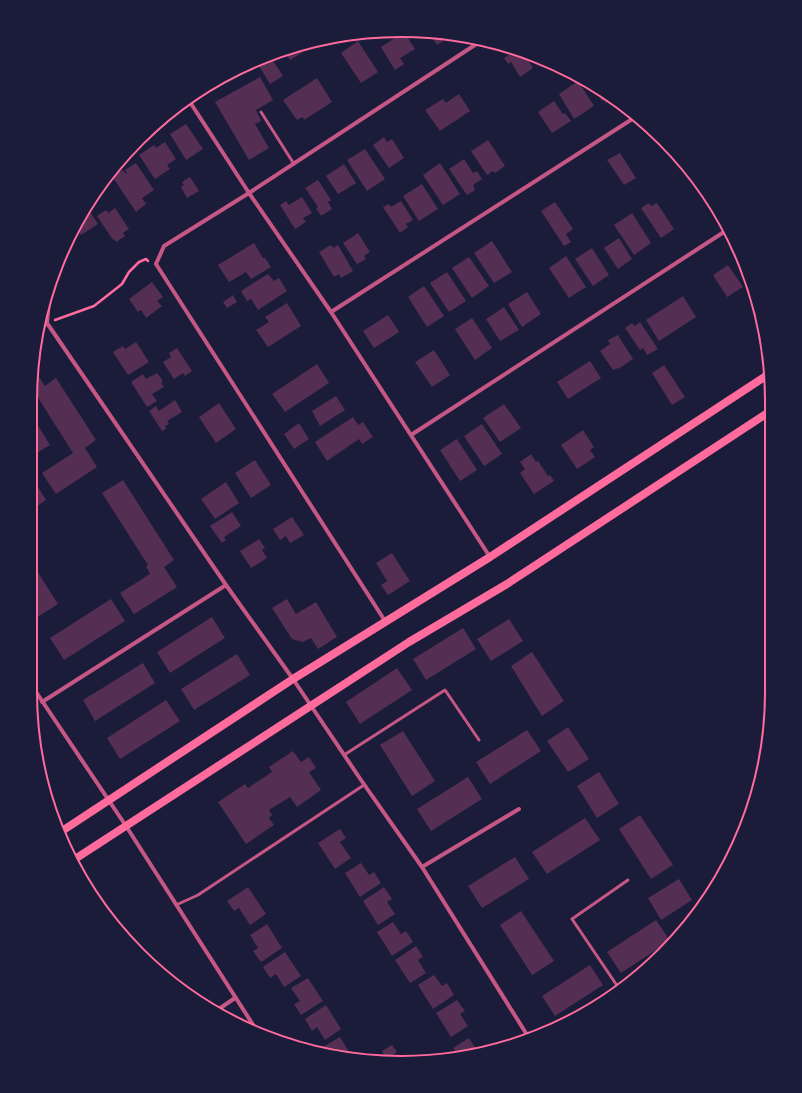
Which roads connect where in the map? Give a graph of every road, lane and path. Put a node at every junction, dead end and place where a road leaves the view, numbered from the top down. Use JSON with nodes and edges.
{"nodes":[{"id":1,"x":475,"y":45,"type":"edge"},
{"id":2,"x":191,"y":104,"type":"edge"},
{"id":3,"x":261,"y":112,"type":"dead end"},
{"id":4,"x":632,"y":119,"type":"edge"},
{"id":5,"x":294,"y":164,"type":"junction"},
{"id":6,"x":249,"y":193,"type":"junction"},
{"id":7,"x":723,"y":233,"type":"edge"},
{"id":8,"x":156,"y":264,"type":"junction"},
{"id":9,"x":48,"y":312,"type":"edge"},
{"id":10,"x":331,"y":312,"type":"junction"},
{"id":11,"x":47,"y":323,"type":"junction"},
{"id":12,"x":764,"y":377,"type":"edge"},
{"id":13,"x":765,"y":415,"type":"edge"},
{"id":14,"x":411,"y":435,"type":"junction"},
{"id":15,"x":490,"y":557,"type":"junction"},
{"id":16,"x":226,"y":585,"type":"junction"},
{"id":17,"x":385,"y":621,"type":"junction"},
{"id":18,"x":293,"y":679,"type":"junction"},
{"id":19,"x":37,"y":694,"type":"edge"},
{"id":20,"x":42,"y":702,"type":"junction"},
{"id":21,"x":310,"y":705,"type":"junction"},
{"id":22,"x":479,"y":740,"type":"dead end"},
{"id":23,"x":344,"y":755,"type":"junction"},
{"id":24,"x":364,"y":785,"type":"junction"},
{"id":25,"x":109,"y":801,"type":"junction"},
{"id":26,"x":519,"y":810,"type":"dead end"},
{"id":27,"x":126,"y":826,"type":"junction"},
{"id":28,"x":65,"y":830,"type":"edge"},
{"id":29,"x":77,"y":857,"type":"edge"},
{"id":30,"x":422,"y":867,"type":"junction"},
{"id":31,"x":628,"y":880,"type":"dead end"},
{"id":32,"x":176,"y":905,"type":"junction"},
{"id":33,"x":617,"y":985,"type":"edge"},
{"id":34,"x":235,"y":998,"type":"junction"},
{"id":35,"x":220,"y":1008,"type":"edge"},
{"id":36,"x":252,"y":1023,"type":"edge"},
{"id":37,"x":526,"y":1034,"type":"edge"}],
"edges":[{"from":1,"to":5,"type":"street"},
{"from":2,"to":6,"type":"street"},
{"from":3,"to":5,"type":"lane"},
{"from":4,"to":10,"type":"street"},
{"from":5,"to":6,"type":"street"},
{"from":6,"to":8,"type":"street"},
{"from":6,"to":10,"type":"street"},
{"from":7,"to":14,"type":"street"},
{"from":8,"to":11,"type":"path"},
{"from":8,"to":17,"type":"street"},
{"from":9,"to":11,"type":"street"},
{"from":10,"to":14,"type":"street"},
{"from":11,"to":16,"type":"street"},
{"from":12,"to":15,"type":"main road"},
{"from":13,"to":21,"type":"main road"},
{"from":14,"to":15,"type":"street"},
{"from":15,"to":17,"type":"main road"},
{"from":16,"to":18,"type":"street"},
{"from":16,"to":20,"type":"street"},
{"from":17,"to":18,"type":"main road"},
{"from":18,"to":21,"type":"street"},
{"from":18,"to":25,"type":"main road"},
{"from":19,"to":20,"type":"street"},
{"from":20,"to":25,"type":"street"},
{"from":21,"to":23,"type":"street"},
{"from":21,"to":27,"type":"main road"},
{"from":22,"to":23,"type":"lane"},
{"from":23,"to":24,"type":"street"},
{"from":24,"to":30,"type":"street"},
{"from":24,"to":32,"type":"lane"},
{"from":25,"to":27,"type":"street"},
{"from":25,"to":28,"type":"main road"},
{"from":26,"to":30,"type":"street"},
{"from":27,"to":29,"type":"main road"},
{"from":27,"to":32,"type":"street"},
{"from":30,"to":37,"type":"street"},
{"from":31,"to":33,"type":"lane"},
{"from":32,"to":34,"type":"street"},
{"from":34,"to":35,"type":"street"},
{"from":34,"to":36,"type":"street"}]}
